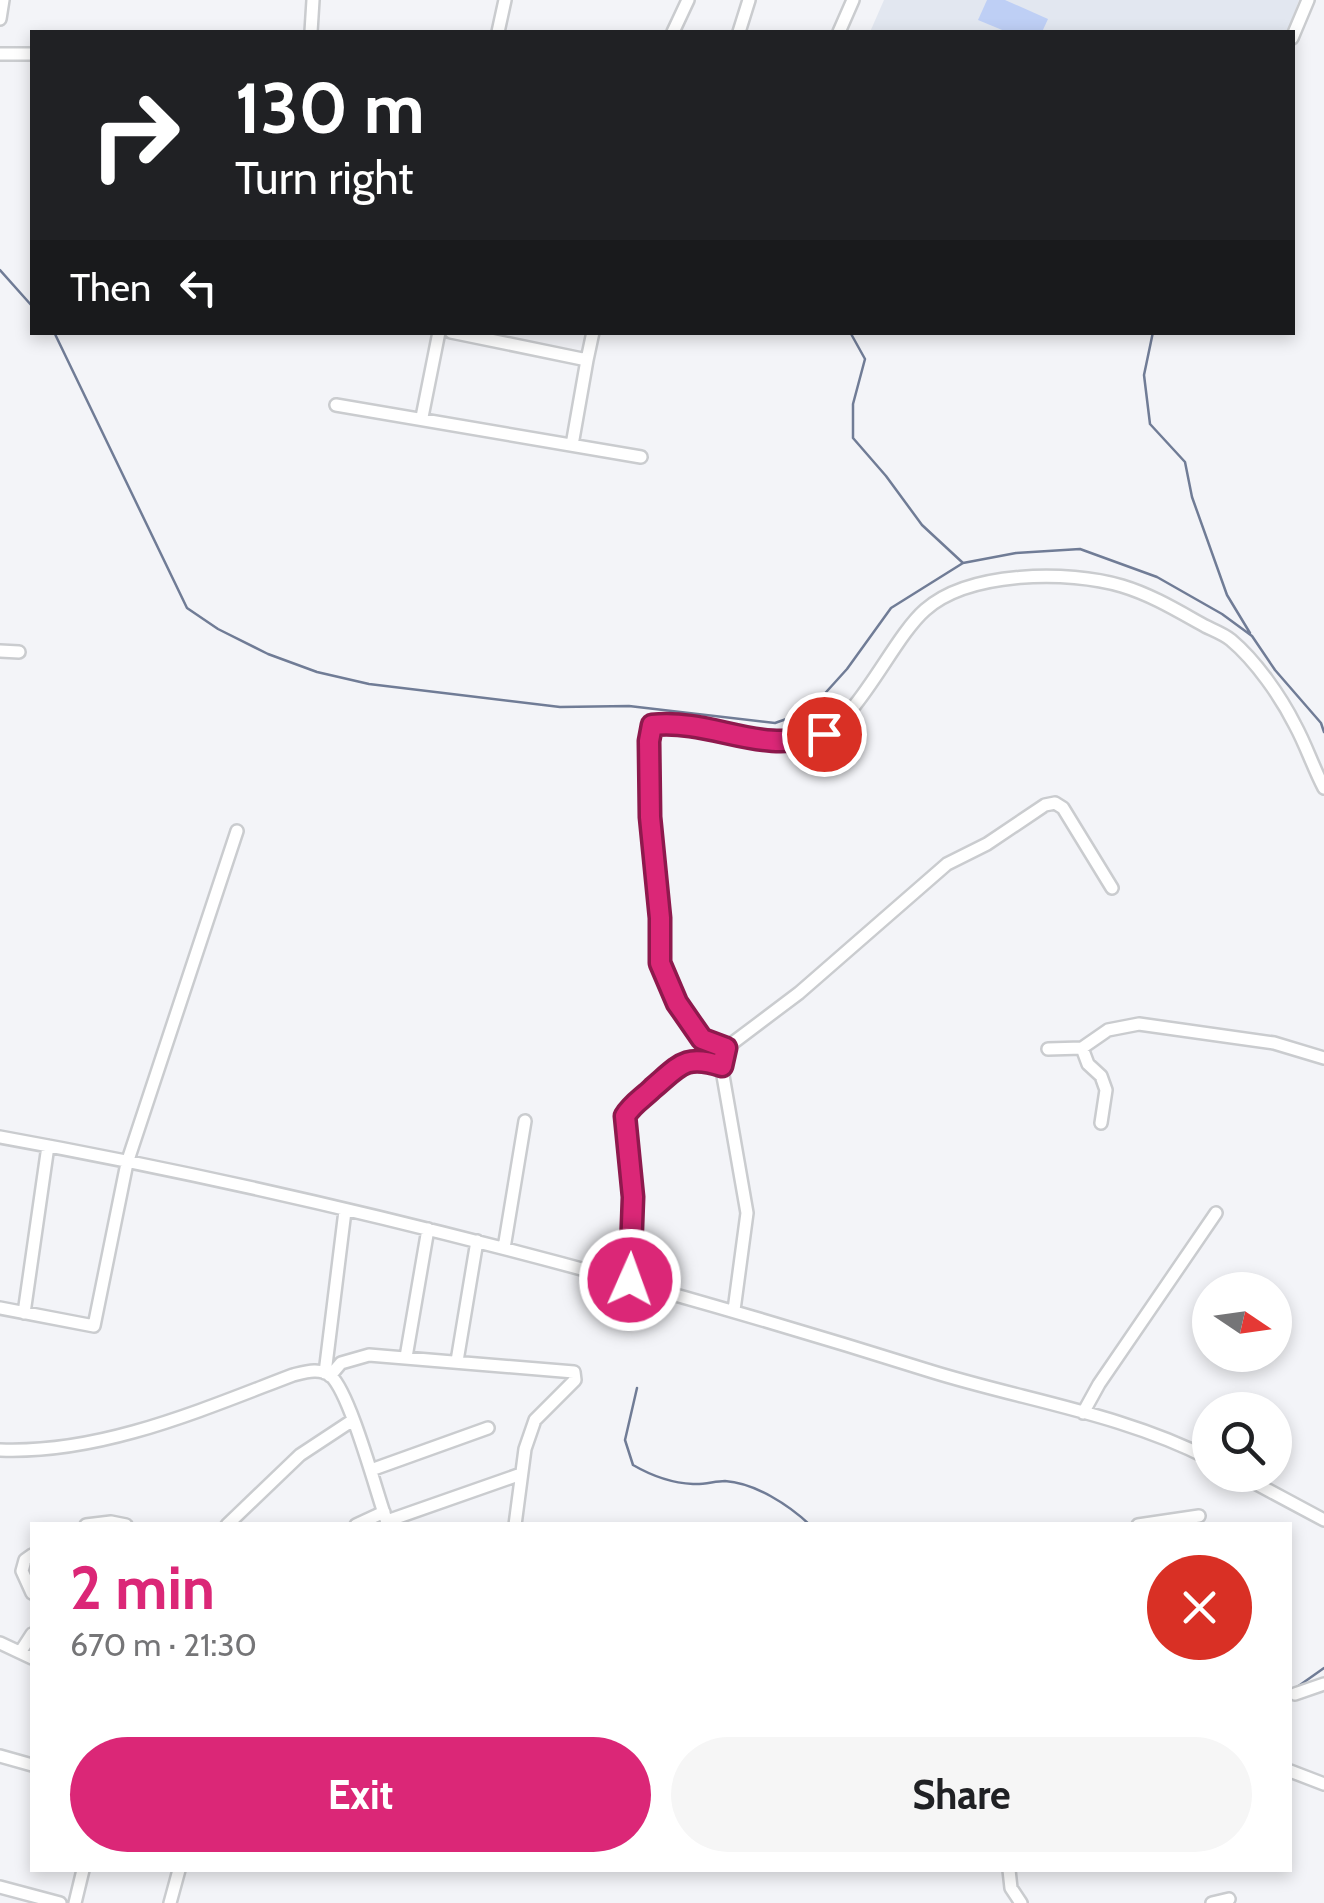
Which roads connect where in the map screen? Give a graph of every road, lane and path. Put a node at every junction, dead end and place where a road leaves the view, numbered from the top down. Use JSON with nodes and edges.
{"nodes":[{"id":1,"x":3,"y":0,"type":"edge"},
{"id":2,"x":313,"y":0,"type":"edge"},
{"id":3,"x":505,"y":0,"type":"edge"},
{"id":4,"x":688,"y":0,"type":"edge"},
{"id":5,"x":750,"y":0,"type":"edge"},
{"id":6,"x":853,"y":0,"type":"edge"},
{"id":7,"x":1308,"y":0,"type":"edge"},
{"id":8,"x":0,"y":19,"type":"edge"},
{"id":9,"x":311,"y":30,"type":"edge"},
{"id":10,"x":498,"y":30,"type":"edge"},
{"id":11,"x":674,"y":30,"type":"edge"},
{"id":12,"x":741,"y":30,"type":"edge"},
{"id":13,"x":840,"y":30,"type":"edge"},
{"id":14,"x":1295,"y":31,"type":"edge"},
{"id":15,"x":0,"y":54,"type":"edge"},
{"id":16,"x":30,"y":54,"type":"edge"},
{"id":17,"x":439,"y":335,"type":"edge"},
{"id":18,"x":466,"y":335,"type":"edge"},
{"id":19,"x":592,"y":335,"type":"edge"},
{"id":20,"x":587,"y":360,"type":"junction"},
{"id":21,"x":336,"y":404,"type":"dead end"},
{"id":22,"x":422,"y":417,"type":"junction"},
{"id":23,"x":572,"y":445,"type":"junction"},
{"id":24,"x":641,"y":457,"type":"dead end"},
{"id":25,"x":0,"y":651,"type":"edge"},
{"id":26,"x":19,"y":652,"type":"dead end"},
{"id":27,"x":1324,"y":788,"type":"edge"},
{"id":28,"x":237,"y":831,"type":"dead end"},
{"id":29,"x":1112,"y":888,"type":"dead end"},
{"id":30,"x":726,"y":1048,"type":"junction"},
{"id":31,"x":1048,"y":1048,"type":"dead end"},
{"id":32,"x":1082,"y":1048,"type":"junction"},
{"id":33,"x":1324,"y":1058,"type":"edge"},
{"id":34,"x":722,"y":1066,"type":"junction"},
{"id":35,"x":525,"y":1121,"type":"dead end"},
{"id":36,"x":1101,"y":1122,"type":"dead end"},
{"id":37,"x":0,"y":1137,"type":"edge"},
{"id":38,"x":48,"y":1146,"type":"junction"},
{"id":39,"x":128,"y":1162,"type":"junction"},
{"id":40,"x":346,"y":1211,"type":"junction"},
{"id":41,"x":1216,"y":1213,"type":"dead end"},
{"id":42,"x":428,"y":1230,"type":"junction"},
{"id":43,"x":477,"y":1242,"type":"junction"},
{"id":44,"x":504,"y":1248,"type":"junction"},
{"id":45,"x":630,"y":1280,"type":"junction"},
{"id":46,"x":0,"y":1308,"type":"edge"},
{"id":47,"x":734,"y":1310,"type":"junction"},
{"id":48,"x":24,"y":1312,"type":"junction"},
{"id":49,"x":406,"y":1358,"type":"junction"},
{"id":50,"x":457,"y":1361,"type":"junction"},
{"id":51,"x":328,"y":1374,"type":"junction"},
{"id":52,"x":1083,"y":1413,"type":"junction"},
{"id":53,"x":353,"y":1420,"type":"junction"},
{"id":54,"x":488,"y":1428,"type":"dead end"},
{"id":55,"x":0,"y":1450,"type":"edge"},
{"id":56,"x":1192,"y":1450,"type":"edge"},
{"id":57,"x":371,"y":1470,"type":"junction"},
{"id":58,"x":522,"y":1474,"type":"junction"},
{"id":59,"x":1272,"y":1492,"type":"edge"},
{"id":60,"x":1198,"y":1516,"type":"dead end"},
{"id":61,"x":386,"y":1519,"type":"edge"},
{"id":62,"x":1324,"y":1520,"type":"edge"},
{"id":63,"x":230,"y":1522,"type":"edge"},
{"id":64,"x":516,"y":1522,"type":"edge"},
{"id":65,"x":1158,"y":1522,"type":"edge"},
{"id":66,"x":30,"y":1556,"type":"edge"},
{"id":67,"x":30,"y":1589,"type":"edge"},
{"id":68,"x":0,"y":1644,"type":"edge"},
{"id":69,"x":27,"y":1654,"type":"edge"},
{"id":70,"x":1324,"y":1684,"type":"edge"},
{"id":71,"x":1295,"y":1694,"type":"dead end"},
{"id":72,"x":0,"y":1756,"type":"edge"},
{"id":73,"x":30,"y":1764,"type":"edge"},
{"id":74,"x":1292,"y":1772,"type":"edge"},
{"id":75,"x":1324,"y":1784,"type":"edge"},
{"id":76,"x":83,"y":1872,"type":"edge"},
{"id":77,"x":178,"y":1872,"type":"edge"},
{"id":78,"x":1008,"y":1872,"type":"edge"},
{"id":79,"x":0,"y":1887,"type":"edge"},
{"id":80,"x":1229,"y":1898,"type":"dead end"},
{"id":81,"x":60,"y":1903,"type":"edge"},
{"id":82,"x":75,"y":1903,"type":"edge"},
{"id":83,"x":170,"y":1903,"type":"edge"},
{"id":84,"x":1021,"y":1903,"type":"edge"},
{"id":85,"x":1212,"y":1903,"type":"edge"}],
"edges":[{"from":1,"to":8,"type":"street"},
{"from":2,"to":9,"type":"street"},
{"from":3,"to":10,"type":"street"},
{"from":4,"to":11,"type":"street"},
{"from":5,"to":12,"type":"street"},
{"from":6,"to":13,"type":"street"},
{"from":7,"to":14,"type":"street"},
{"from":15,"to":16,"type":"street"},
{"from":17,"to":22,"type":"street"},
{"from":18,"to":20,"type":"street"},
{"from":19,"to":20,"type":"street"},
{"from":20,"to":23,"type":"street"},
{"from":21,"to":22,"type":"street"},
{"from":22,"to":23,"type":"street"},
{"from":23,"to":24,"type":"street"},
{"from":25,"to":26,"type":"street"},
{"from":27,"to":30,"type":"street"},
{"from":28,"to":39,"type":"street"},
{"from":29,"to":30,"type":"street"},
{"from":30,"to":34,"type":"street"},
{"from":31,"to":32,"type":"street"},
{"from":32,"to":33,"type":"street"},
{"from":32,"to":36,"type":"street"},
{"from":34,"to":45,"type":"street"},
{"from":34,"to":47,"type":"street"},
{"from":35,"to":44,"type":"street"},
{"from":37,"to":38,"type":"street"},
{"from":38,"to":39,"type":"street"},
{"from":38,"to":48,"type":"street"},
{"from":39,"to":40,"type":"street"},
{"from":39,"to":48,"type":"street"},
{"from":40,"to":42,"type":"street"},
{"from":40,"to":51,"type":"street"},
{"from":41,"to":52,"type":"street"},
{"from":42,"to":43,"type":"street"},
{"from":42,"to":49,"type":"street"},
{"from":43,"to":44,"type":"street"},
{"from":43,"to":50,"type":"street"},
{"from":44,"to":45,"type":"street"},
{"from":45,"to":47,"type":"street"},
{"from":46,"to":48,"type":"street"},
{"from":47,"to":52,"type":"street"},
{"from":49,"to":50,"type":"street"},
{"from":49,"to":51,"type":"street"},
{"from":50,"to":58,"type":"street"},
{"from":51,"to":53,"type":"street"},
{"from":51,"to":55,"type":"street"},
{"from":52,"to":56,"type":"street"},
{"from":53,"to":57,"type":"street"},
{"from":53,"to":63,"type":"street"},
{"from":54,"to":57,"type":"street"},
{"from":57,"to":61,"type":"street"},
{"from":58,"to":61,"type":"street"},
{"from":58,"to":64,"type":"street"},
{"from":59,"to":62,"type":"street"},
{"from":60,"to":65,"type":"street"},
{"from":66,"to":67,"type":"street"},
{"from":68,"to":69,"type":"street"},
{"from":70,"to":71,"type":"street"},
{"from":72,"to":73,"type":"street"},
{"from":74,"to":75,"type":"street"},
{"from":76,"to":82,"type":"street"},
{"from":77,"to":83,"type":"street"},
{"from":78,"to":84,"type":"street"},
{"from":79,"to":81,"type":"street"},
{"from":80,"to":85,"type":"street"}]}
